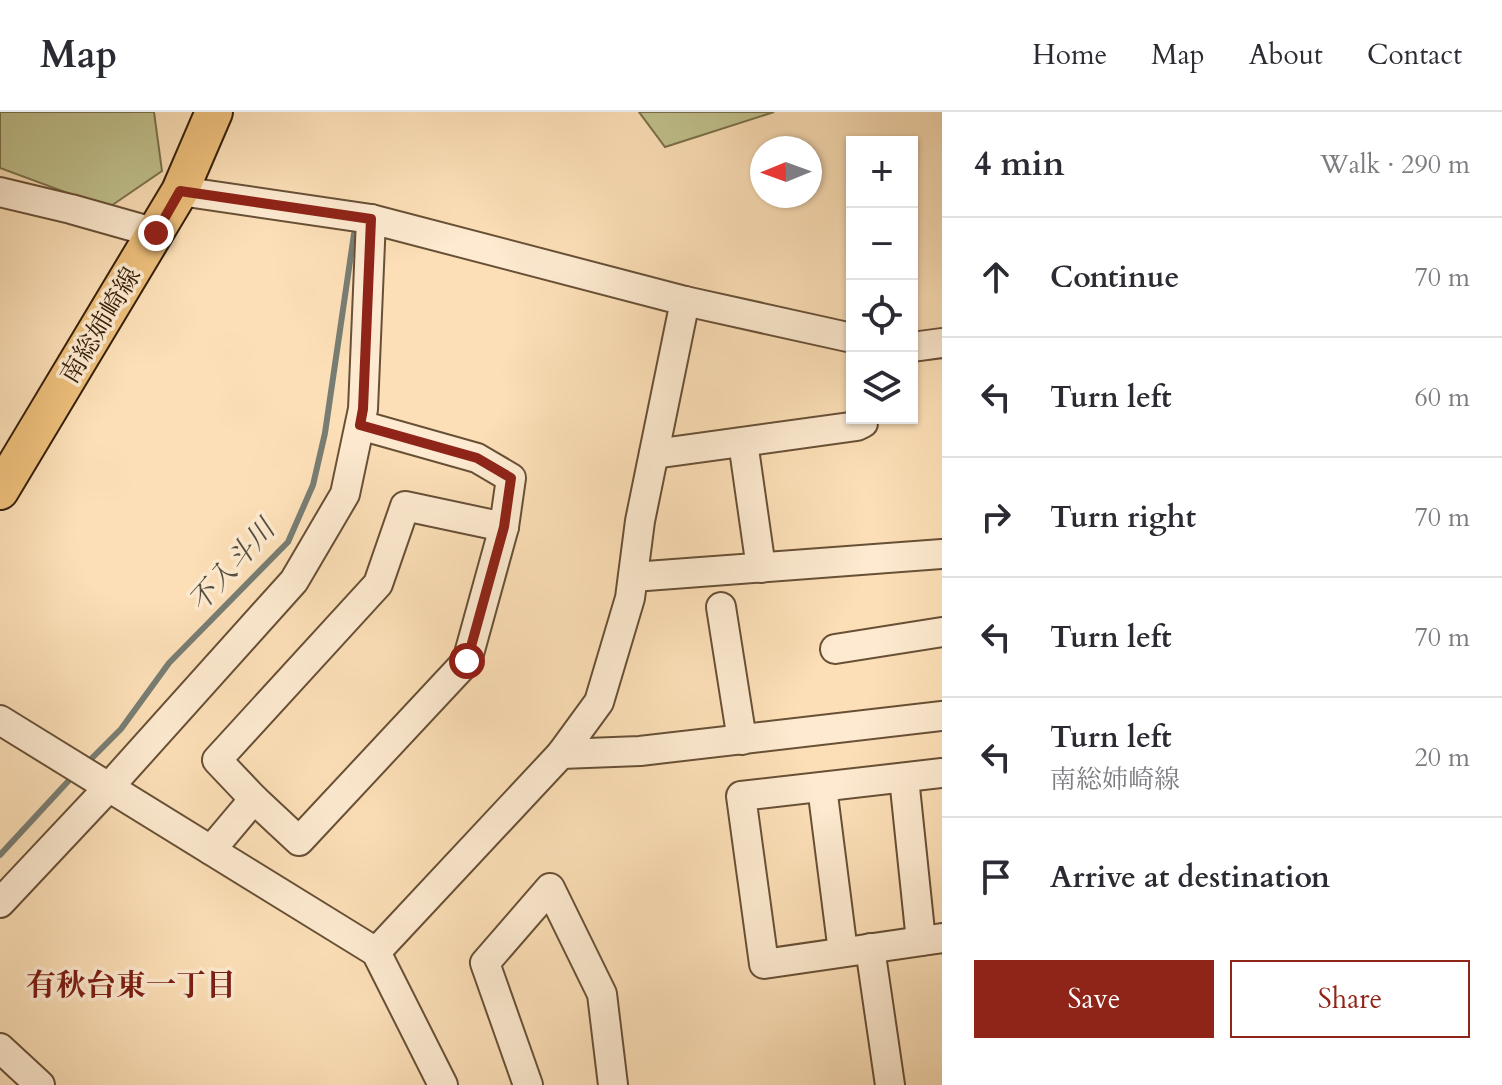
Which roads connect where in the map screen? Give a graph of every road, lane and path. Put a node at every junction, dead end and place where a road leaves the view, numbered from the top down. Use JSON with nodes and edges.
{"nodes":[{"id":1,"x":214,"y":112,"type":"edge"},
{"id":2,"x":180,"y":191,"type":"junction"},
{"id":3,"x":0,"y":192,"type":"edge"},
{"id":4,"x":371,"y":219,"type":"junction"},
{"id":5,"x":156,"y":233,"type":"junction"},
{"id":6,"x":685,"y":301,"type":"junction"},
{"id":7,"x":846,"y":337,"type":"edge"},
{"id":8,"x":942,"y":343,"type":"edge"},
{"id":9,"x":918,"y":346,"type":"edge"},
{"id":10,"x":861,"y":424,"type":"edge"},
{"id":11,"x":360,"y":425,"type":"junction"},
{"id":12,"x":743,"y":442,"type":"junction"},
{"id":13,"x":654,"y":454,"type":"junction"},
{"id":14,"x":0,"y":491,"type":"edge"},
{"id":15,"x":504,"y":527,"type":"junction"},
{"id":16,"x":942,"y":554,"type":"edge"},
{"id":17,"x":761,"y":568,"type":"junction"},
{"id":18,"x":633,"y":577,"type":"junction"},
{"id":19,"x":721,"y":607,"type":"dead end"},
{"id":20,"x":942,"y":632,"type":"edge"},
{"id":21,"x":835,"y":649,"type":"dead end"},
{"id":22,"x":942,"y":716,"type":"edge"},
{"id":23,"x":1,"y":722,"type":"edge"},
{"id":24,"x":742,"y":740,"type":"junction"},
{"id":25,"x":561,"y":754,"type":"junction"},
{"id":26,"x":942,"y":773,"type":"edge"},
{"id":27,"x":904,"y":778,"type":"junction"},
{"id":28,"x":109,"y":787,"type":"junction"},
{"id":29,"x":822,"y":787,"type":"junction"},
{"id":30,"x":254,"y":799,"type":"junction"},
{"id":31,"x":211,"y":850,"type":"junction"},
{"id":32,"x":0,"y":903,"type":"edge"},
{"id":33,"x":932,"y":939,"type":"edge"},
{"id":34,"x":857,"y":950,"type":"junction"},
{"id":35,"x":376,"y":952,"type":"junction"},
{"id":36,"x":0,"y":1048,"type":"edge"},
{"id":37,"x":40,"y":1085,"type":"edge"},
{"id":38,"x":443,"y":1085,"type":"edge"},
{"id":39,"x":528,"y":1085,"type":"edge"},
{"id":40,"x":613,"y":1085,"type":"edge"},
{"id":41,"x":890,"y":1085,"type":"edge"}],
"edges":[{"from":1,"to":2,"type":"main road","name":"南総姉崎線"},
{"from":2,"to":4,"type":"street"},
{"from":2,"to":5,"type":"main road","name":"南総姉崎線"},
{"from":3,"to":5,"type":"street"},
{"from":4,"to":6,"type":"street"},
{"from":4,"to":11,"type":"street"},
{"from":5,"to":14,"type":"main road","name":"南総姉崎線"},
{"from":6,"to":7,"type":"street"},
{"from":6,"to":13,"type":"street"},
{"from":8,"to":9,"type":"street"},
{"from":10,"to":12,"type":"street"},
{"from":11,"to":15,"type":"street"},
{"from":11,"to":28,"type":"street"},
{"from":12,"to":13,"type":"street"},
{"from":12,"to":17,"type":"street"},
{"from":13,"to":18,"type":"street"},
{"from":15,"to":30,"type":"street"},
{"from":15,"to":30,"type":"street"},
{"from":16,"to":17,"type":"street"},
{"from":17,"to":18,"type":"street"},
{"from":18,"to":25,"type":"street"},
{"from":19,"to":24,"type":"street"},
{"from":20,"to":21,"type":"street"},
{"from":22,"to":24,"type":"street"},
{"from":23,"to":28,"type":"street"},
{"from":24,"to":25,"type":"street"},
{"from":25,"to":35,"type":"street"},
{"from":26,"to":27,"type":"street"},
{"from":27,"to":29,"type":"street"},
{"from":27,"to":33,"type":"street"},
{"from":28,"to":31,"type":"street"},
{"from":28,"to":32,"type":"street"},
{"from":29,"to":34,"type":"street"},
{"from":29,"to":34,"type":"street"},
{"from":30,"to":31,"type":"street"},
{"from":31,"to":35,"type":"street"},
{"from":33,"to":34,"type":"street"},
{"from":34,"to":41,"type":"street"},
{"from":35,"to":38,"type":"street"},
{"from":36,"to":37,"type":"street"},
{"from":39,"to":40,"type":"street"}]}
